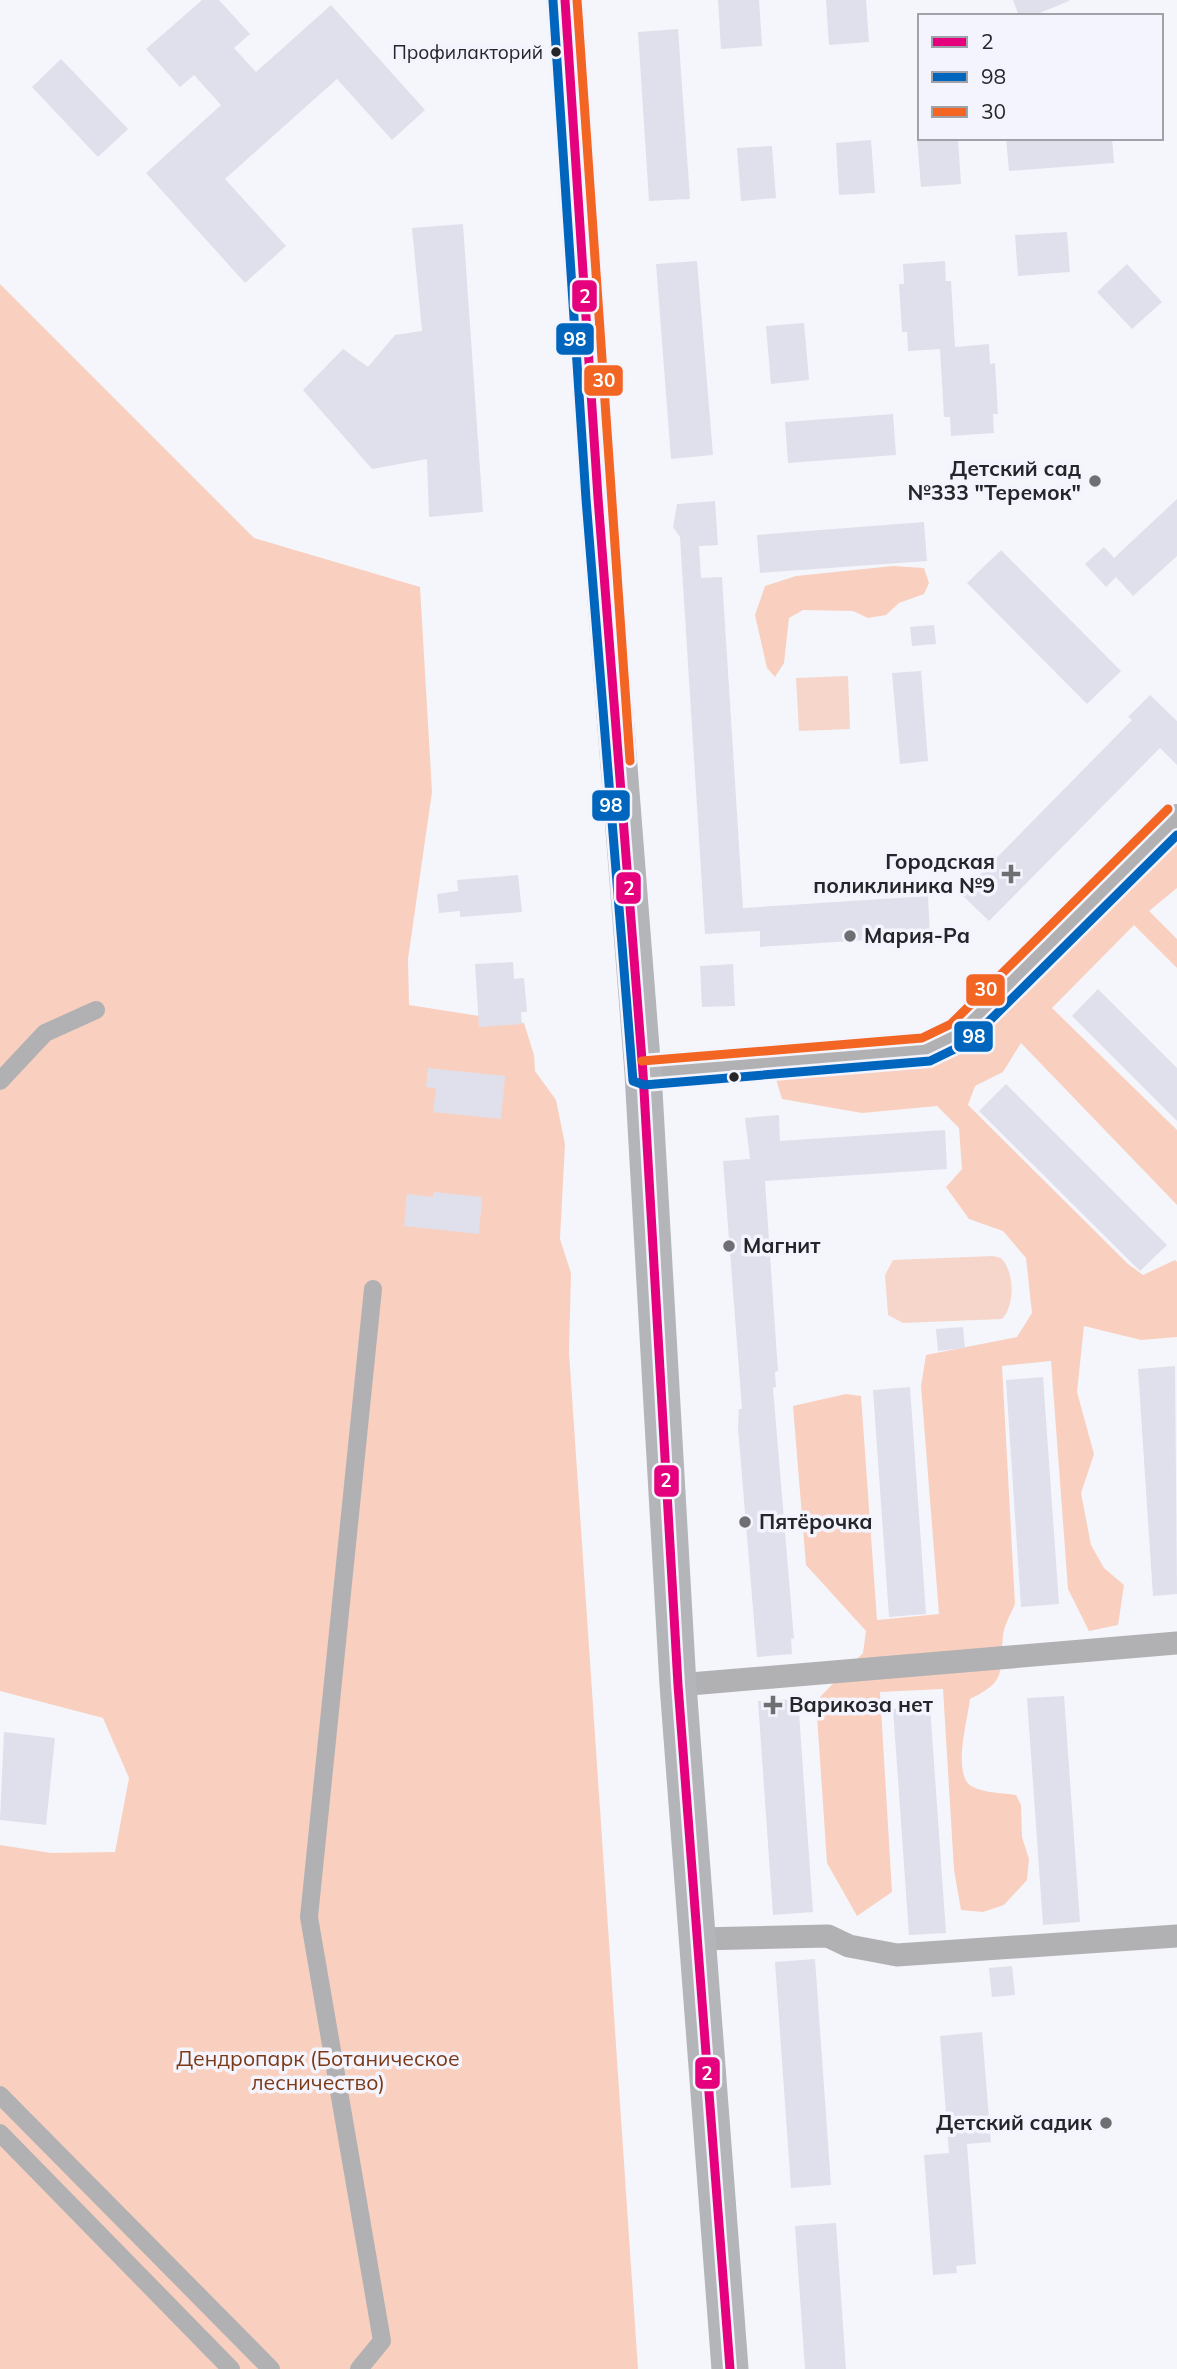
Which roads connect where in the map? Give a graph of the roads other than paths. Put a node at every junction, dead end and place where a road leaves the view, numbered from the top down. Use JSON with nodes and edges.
{"nodes":[{"id":1,"x":565,"y":0,"type":"edge"},
{"id":2,"x":1177,"y":818,"type":"edge"},
{"id":3,"x":96,"y":1010,"type":"dead end"},
{"id":4,"x":643,"y":1073,"type":"junction"},
{"id":5,"x":0,"y":1081,"type":"edge"},
{"id":6,"x":373,"y":1289,"type":"dead end"},
{"id":7,"x":1177,"y":1643,"type":"edge"},
{"id":8,"x":678,"y":1685,"type":"junction"},
{"id":9,"x":1177,"y":1936,"type":"edge"},
{"id":10,"x":699,"y":1940,"type":"junction"},
{"id":11,"x":0,"y":2095,"type":"edge"},
{"id":12,"x":0,"y":2133,"type":"edge"},
{"id":13,"x":231,"y":2369,"type":"edge"},
{"id":14,"x":271,"y":2369,"type":"edge"},
{"id":15,"x":359,"y":2369,"type":"edge"},
{"id":16,"x":730,"y":2369,"type":"edge"}],
"edges":[{"from":1,"to":4,"type":"main road"},
{"from":2,"to":4,"type":"street"},
{"from":3,"to":5,"type":"street"},
{"from":4,"to":8,"type":"main road"},
{"from":6,"to":15,"type":"street"},
{"from":7,"to":8,"type":"street"},
{"from":8,"to":10,"type":"main road"},
{"from":9,"to":10,"type":"street"},
{"from":10,"to":16,"type":"main road"},
{"from":11,"to":14,"type":"street"},
{"from":12,"to":13,"type":"street"}]}
